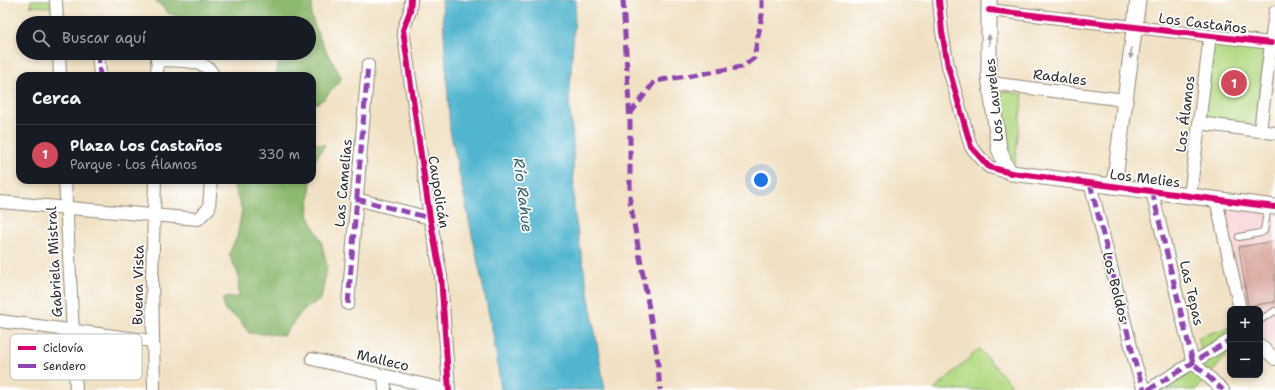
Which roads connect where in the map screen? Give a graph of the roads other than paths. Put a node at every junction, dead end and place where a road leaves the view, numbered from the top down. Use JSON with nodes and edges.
{"nodes":[{"id":1,"x":56,"y":0,"type":"edge"},
{"id":2,"x":411,"y":0,"type":"edge"},
{"id":3,"x":939,"y":0,"type":"edge"},
{"id":4,"x":1138,"y":0,"type":"edge"},
{"id":5,"x":989,"y":5,"type":"edge"},
{"id":6,"x":1275,"y":12,"type":"edge"},
{"id":7,"x":57,"y":16,"type":"edge"},
{"id":8,"x":1134,"y":27,"type":"junction"},
{"id":9,"x":1210,"y":36,"type":"junction"},
{"id":10,"x":1271,"y":43,"type":"junction"},
{"id":11,"x":59,"y":60,"type":"edge"},
{"id":12,"x":99,"y":60,"type":"edge"},
{"id":13,"x":157,"y":60,"type":"edge"},
{"id":14,"x":176,"y":60,"type":"edge"},
{"id":15,"x":368,"y":65,"type":"dead end"},
{"id":16,"x":60,"y":72,"type":"edge"},
{"id":17,"x":100,"y":72,"type":"edge"},
{"id":18,"x":157,"y":72,"type":"edge"},
{"id":19,"x":211,"y":72,"type":"edge"},
{"id":20,"x":990,"y":83,"type":"junction"},
{"id":21,"x":1125,"y":100,"type":"junction"},
{"id":22,"x":1199,"y":123,"type":"junction"},
{"id":23,"x":1260,"y":131,"type":"junction"},
{"id":24,"x":1275,"y":133,"type":"edge"},
{"id":25,"x":1011,"y":173,"type":"junction"},
{"id":26,"x":1090,"y":183,"type":"junction"},
{"id":27,"x":65,"y":184,"type":"edge"},
{"id":28,"x":155,"y":184,"type":"edge"},
{"id":29,"x":211,"y":184,"type":"edge"},
{"id":30,"x":1114,"y":186,"type":"junction"},
{"id":31,"x":1152,"y":191,"type":"junction"},
{"id":32,"x":1190,"y":196,"type":"junction"},
{"id":33,"x":356,"y":199,"type":"junction"},
{"id":34,"x":1216,"y":199,"type":"junction"},
{"id":35,"x":0,"y":202,"type":"edge"},
{"id":36,"x":1272,"y":207,"type":"edge"},
{"id":37,"x":67,"y":208,"type":"junction"},
{"id":38,"x":155,"y":216,"type":"junction"},
{"id":39,"x":430,"y":218,"type":"junction"},
{"id":40,"x":1239,"y":237,"type":"dead end"},
{"id":41,"x":348,"y":304,"type":"dead end"},
{"id":42,"x":1239,"y":306,"type":"edge"},
{"id":43,"x":1275,"y":311,"type":"edge"},
{"id":44,"x":1263,"y":318,"type":"edge"},
{"id":45,"x":0,"y":321,"type":"edge"},
{"id":46,"x":72,"y":330,"type":"junction"},
{"id":47,"x":72,"y":334,"type":"edge"},
{"id":48,"x":101,"y":334,"type":"edge"},
{"id":49,"x":142,"y":340,"type":"edge"},
{"id":50,"x":152,"y":341,"type":"junction"},
{"id":51,"x":1227,"y":342,"type":"edge"},
{"id":52,"x":1263,"y":348,"type":"edge"},
{"id":53,"x":312,"y":359,"type":"dead end"},
{"id":54,"x":1275,"y":359,"type":"edge"},
{"id":55,"x":1193,"y":363,"type":"junction"},
{"id":56,"x":384,"y":376,"type":"junction"},
{"id":57,"x":75,"y":380,"type":"edge"},
{"id":58,"x":76,"y":390,"type":"edge"},
{"id":59,"x":154,"y":390,"type":"edge"},
{"id":60,"x":385,"y":390,"type":"edge"},
{"id":61,"x":448,"y":390,"type":"edge"},
{"id":62,"x":1144,"y":390,"type":"edge"},
{"id":63,"x":1148,"y":390,"type":"edge"},
{"id":64,"x":1223,"y":390,"type":"edge"}],
"edges":[{"from":1,"to":7,"type":"street"},
{"from":2,"to":39,"type":"street","name":"Caupolicán"},
{"from":3,"to":25,"type":"street"},
{"from":4,"to":8,"type":"street"},
{"from":5,"to":8,"type":"street","name":"Los Castaños"},
{"from":20,"to":5,"type":"street","name":"Los Laureles","one_way":true},
{"from":6,"to":10,"type":"street"},
{"from":8,"to":9,"type":"street","name":"Los Castaños"},
{"from":8,"to":21,"type":"street","one_way":true},
{"from":9,"to":10,"type":"street","name":"Los Castaños"},
{"from":9,"to":22,"type":"street","name":"Los Álamos"},
{"from":10,"to":23,"type":"street"},
{"from":11,"to":16,"type":"street"},
{"from":12,"to":17,"type":"street"},
{"from":13,"to":18,"type":"street"},
{"from":14,"to":19,"type":"street"},
{"from":15,"to":33,"type":"street","name":"Las Camelias"},
{"from":20,"to":21,"type":"street","name":"Radales"},
{"from":20,"to":25,"type":"street","name":"Los Laureles"},
{"from":21,"to":30,"type":"street"},
{"from":22,"to":23,"type":"street"},
{"from":22,"to":32,"type":"street","name":"Los Álamos"},
{"from":23,"to":24,"type":"street"},
{"from":25,"to":26,"type":"street","name":"Los Melies"},
{"from":26,"to":30,"type":"street","name":"Los Melies"},
{"from":26,"to":62,"type":"street","name":"Los Boldos"},
{"from":27,"to":37,"type":"street","name":"Gabriela Mistral"},
{"from":28,"to":38,"type":"street","name":"Buena Vista"},
{"from":29,"to":38,"type":"street"},
{"from":30,"to":31,"type":"street","name":"Los Melies"},
{"from":31,"to":32,"type":"street","name":"Los Melies"},
{"from":31,"to":55,"type":"street","name":"Las Tepas"},
{"from":32,"to":34,"type":"street","name":"Los Melies"},
{"from":33,"to":39,"type":"street"},
{"from":33,"to":41,"type":"street","name":"Las Camelias"},
{"from":34,"to":36,"type":"street","name":"Los Melies"},
{"from":34,"to":42,"type":"street"},
{"from":35,"to":37,"type":"street"},
{"from":36,"to":40,"type":"lane"},
{"from":37,"to":38,"type":"street"},
{"from":37,"to":46,"type":"street","name":"Gabriela Mistral"},
{"from":38,"to":50,"type":"street","name":"Buena Vista"},
{"from":39,"to":61,"type":"street","name":"Caupolicán"},
{"from":43,"to":44,"type":"lane"},
{"from":45,"to":46,"type":"street"},
{"from":46,"to":47,"type":"street","name":"Gabriela Mistral"},
{"from":46,"to":48,"type":"street"},
{"from":49,"to":50,"type":"street"},
{"from":50,"to":59,"type":"street","name":"Buena Vista"},
{"from":51,"to":55,"type":"street"},
{"from":52,"to":54,"type":"street"},
{"from":53,"to":56,"type":"street","name":"Malleco"},
{"from":55,"to":63,"type":"street"},
{"from":55,"to":64,"type":"street"},
{"from":56,"to":60,"type":"street"},
{"from":56,"to":61,"type":"street","name":"Malleco"},
{"from":57,"to":58,"type":"street","name":"Gabriela Mistral"}]}
